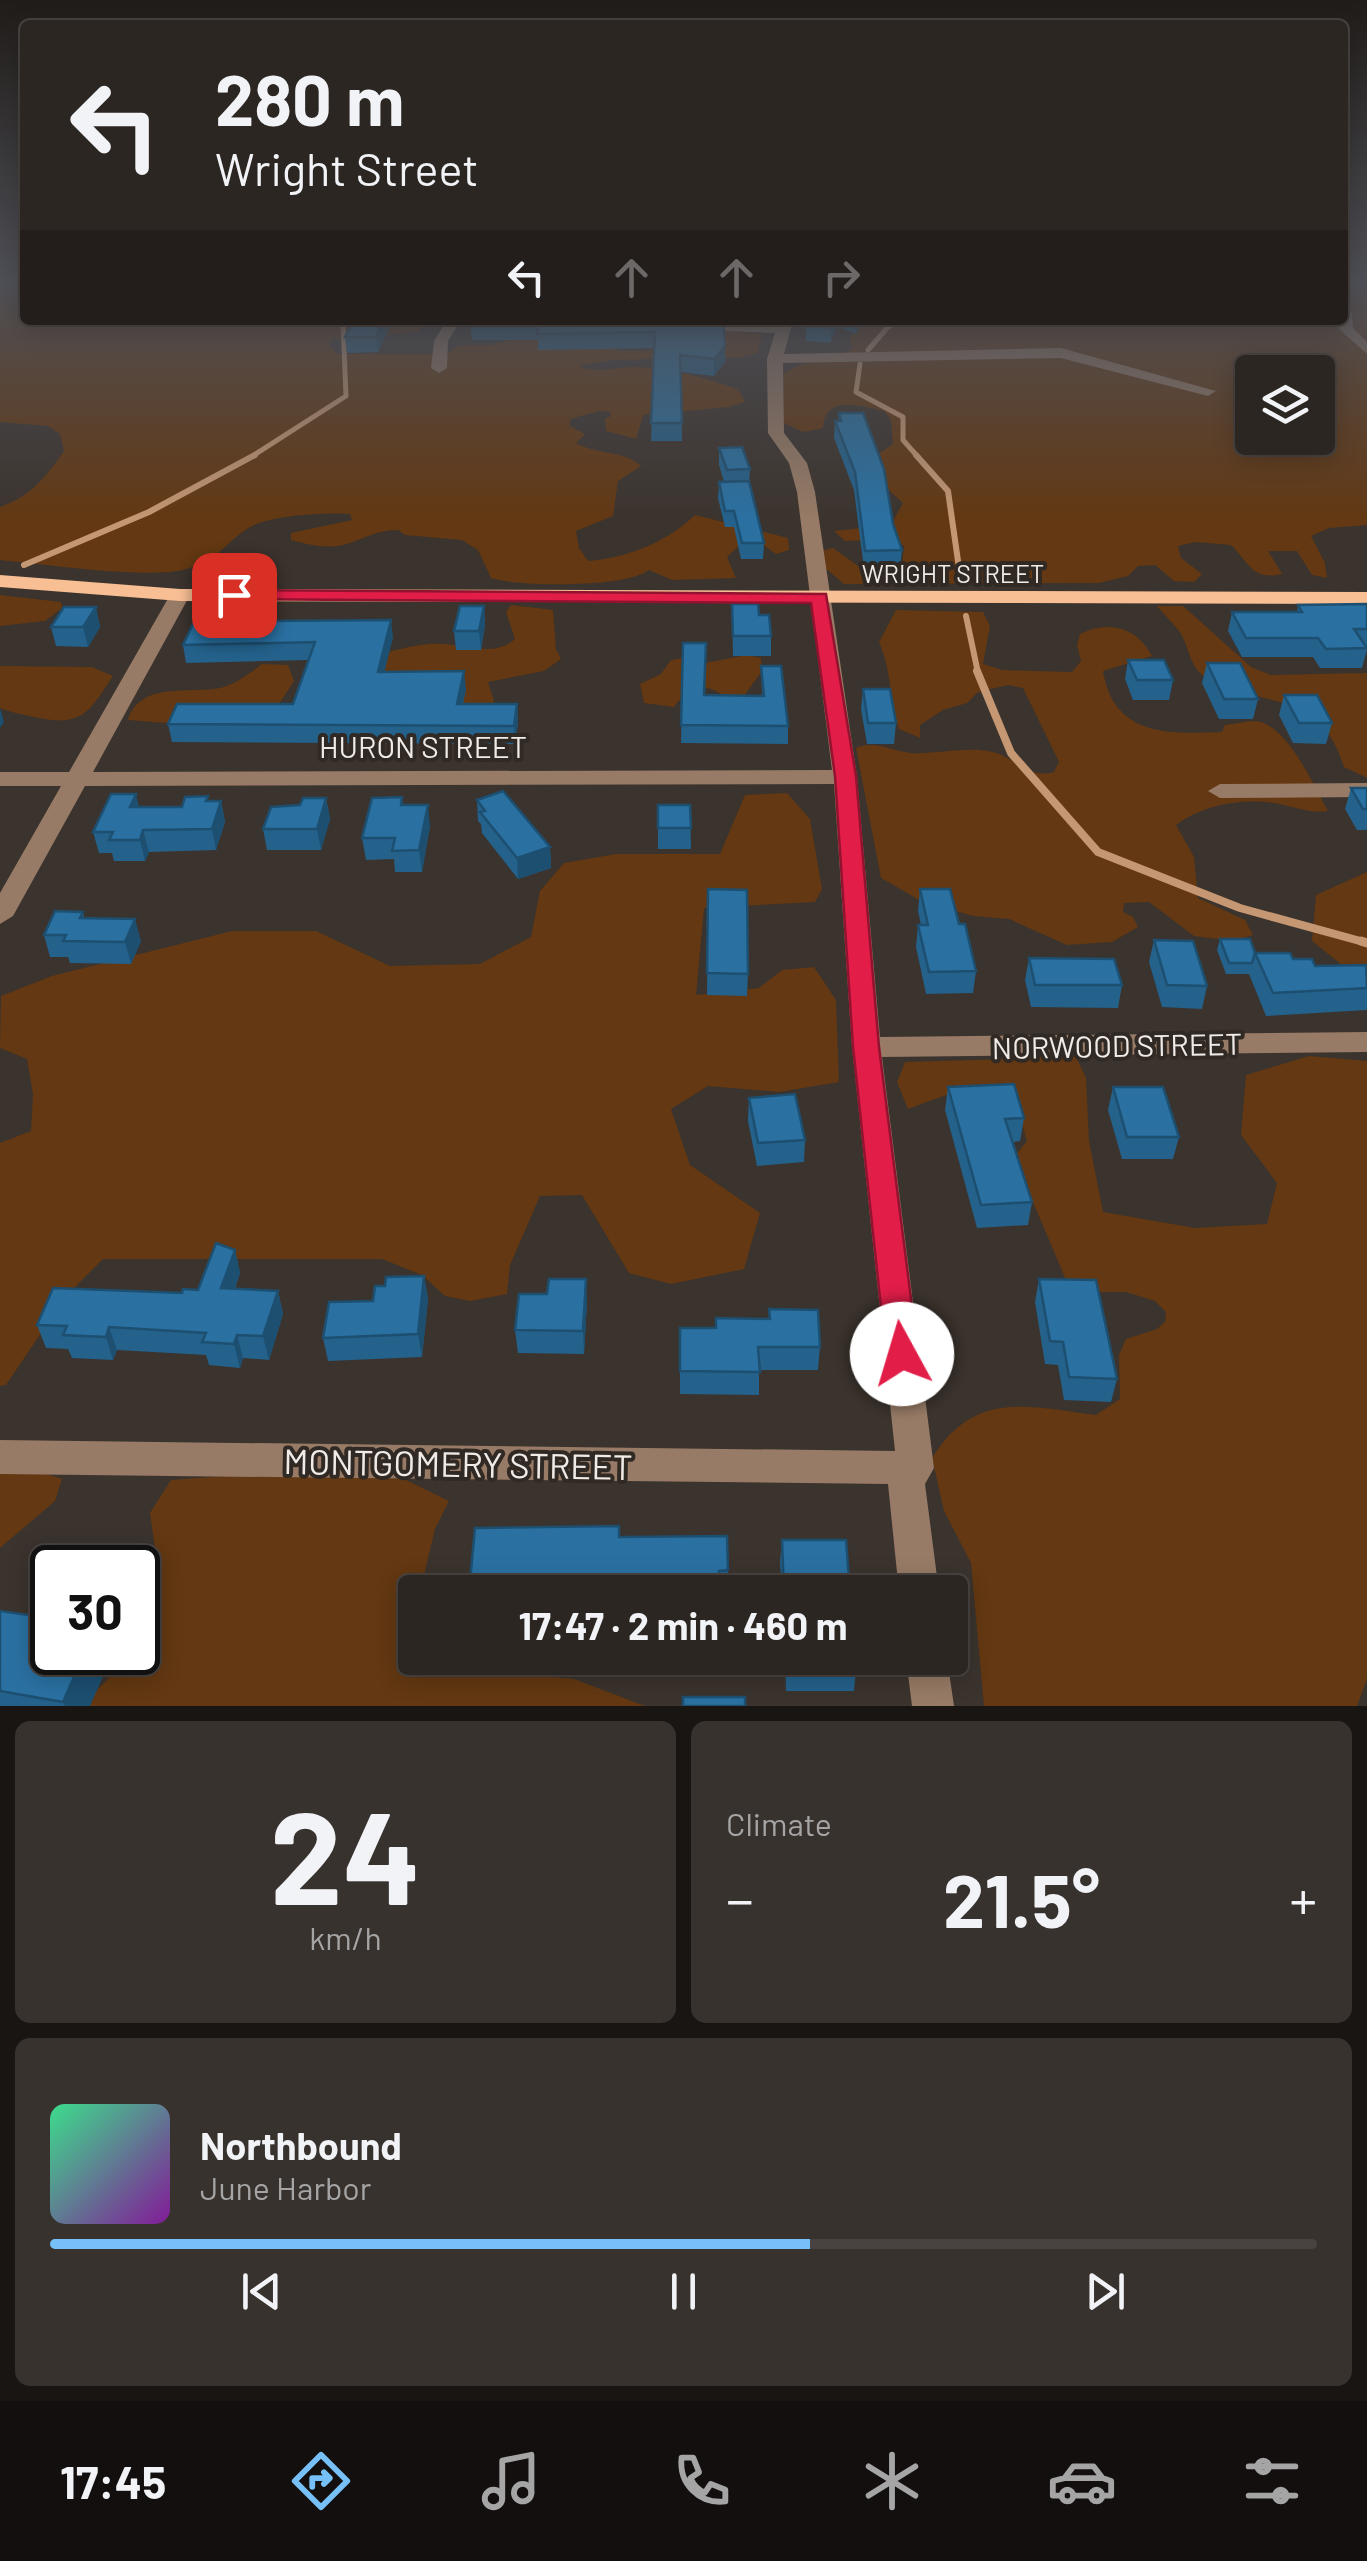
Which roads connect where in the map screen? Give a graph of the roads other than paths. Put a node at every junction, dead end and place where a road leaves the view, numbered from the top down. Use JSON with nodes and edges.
{"nodes":[{"id":1,"x":439,"y":363,"type":"edge"},
{"id":2,"x":775,"y":363,"type":"edge"},
{"id":3,"x":1104,"y":363,"type":"edge"},
{"id":4,"x":439,"y":368,"type":"dead end"},
{"id":5,"x":1208,"y":391,"type":"dead end"},
{"id":6,"x":0,"y":581,"type":"edge"},
{"id":7,"x":180,"y":595,"type":"junction"},
{"id":8,"x":820,"y":598,"type":"junction"},
{"id":9,"x":1367,"y":598,"type":"edge"},
{"id":10,"x":846,"y":776,"type":"junction"},
{"id":11,"x":0,"y":778,"type":"edge"},
{"id":12,"x":73,"y":780,"type":"junction"},
{"id":13,"x":1367,"y":790,"type":"edge"},
{"id":14,"x":1220,"y":791,"type":"dead end"},
{"id":15,"x":0,"y":916,"type":"edge"},
{"id":16,"x":1367,"y":1042,"type":"edge"},
{"id":17,"x":866,"y":1047,"type":"junction"},
{"id":18,"x":0,"y":1458,"type":"edge"},
{"id":19,"x":915,"y":1468,"type":"junction"},
{"id":20,"x":917,"y":1575,"type":"edge"},
{"id":21,"x":929,"y":1675,"type":"edge"},
{"id":22,"x":933,"y":1706,"type":"edge"}],
"edges":[{"from":1,"to":4,"type":"street"},
{"from":2,"to":8,"type":"street"},
{"from":3,"to":5,"type":"street"},
{"from":6,"to":7,"type":"main road","name":"WRIGHT STREET"},
{"from":7,"to":8,"type":"main road","name":"WRIGHT STREET"},
{"from":7,"to":12,"type":"street"},
{"from":8,"to":9,"type":"main road","name":"WRIGHT STREET"},
{"from":8,"to":10,"type":"street"},
{"from":10,"to":12,"type":"street","name":"HURON STREET"},
{"from":10,"to":17,"type":"street"},
{"from":11,"to":12,"type":"street","name":"HURON STREET"},
{"from":12,"to":15,"type":"street"},
{"from":13,"to":14,"type":"street"},
{"from":16,"to":17,"type":"street","name":"NORWOOD STREET"},
{"from":17,"to":19,"type":"street"},
{"from":18,"to":19,"type":"street","name":"MONTGOMERY STREET"},
{"from":19,"to":20,"type":"street"},
{"from":21,"to":22,"type":"street"}]}
